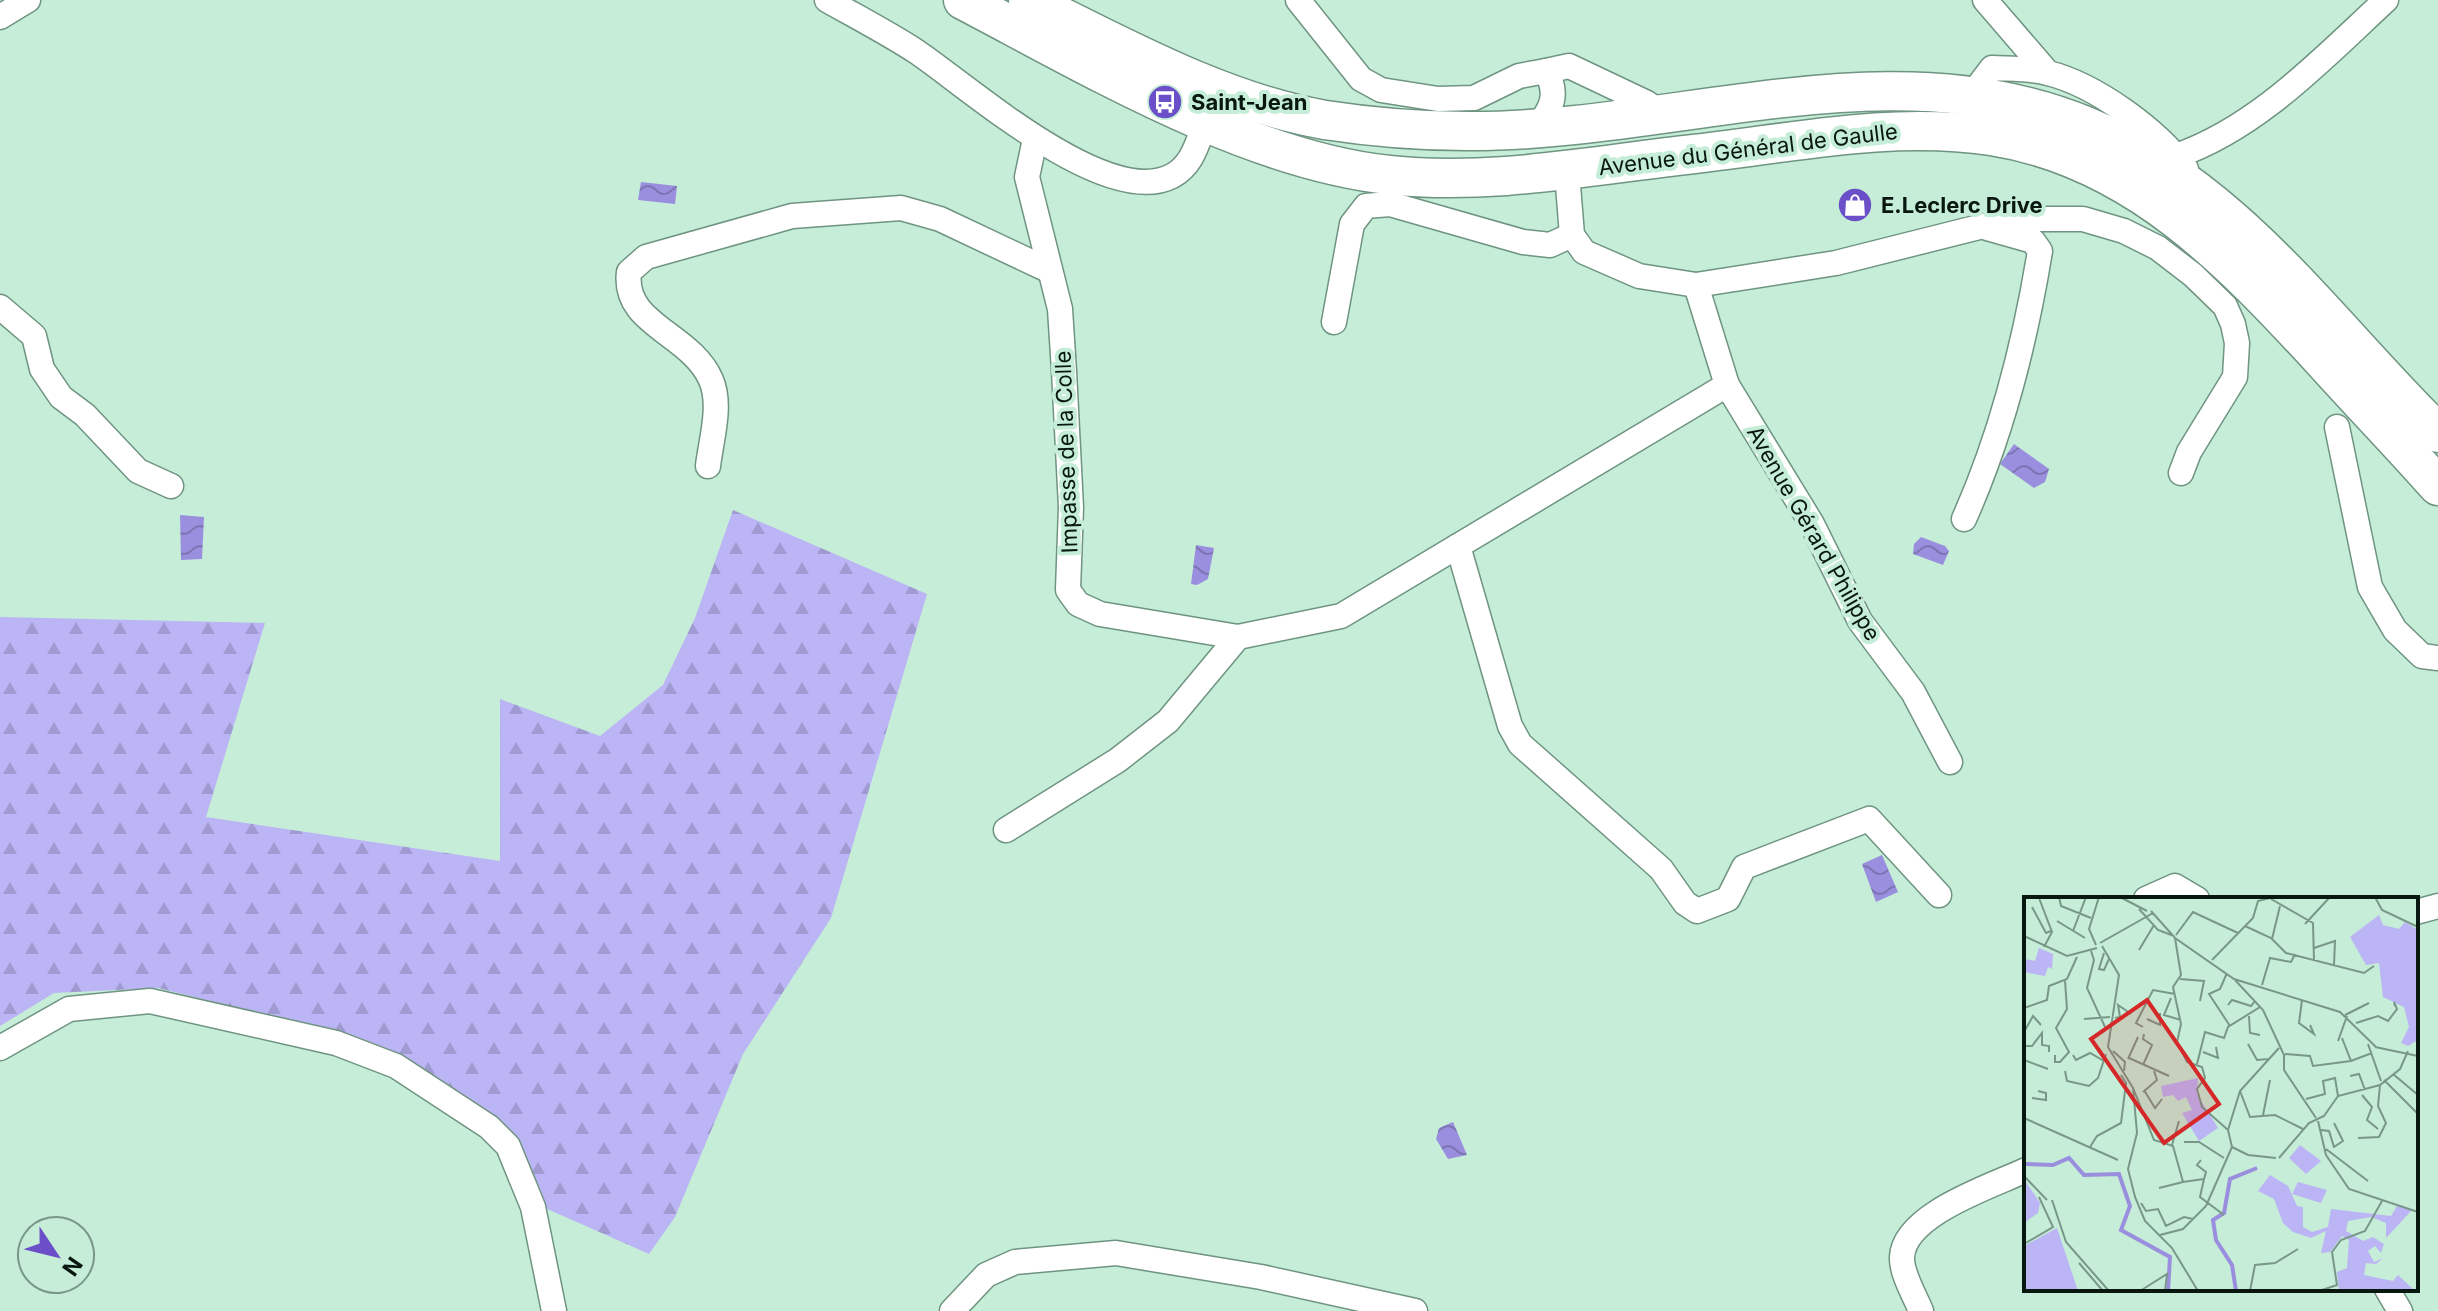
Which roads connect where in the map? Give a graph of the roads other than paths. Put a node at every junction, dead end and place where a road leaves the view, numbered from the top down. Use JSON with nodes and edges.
{"nodes":[{"id":1,"x":28,"y":0,"type":"edge"},
{"id":2,"x":827,"y":0,"type":"edge"},
{"id":3,"x":963,"y":0,"type":"edge"},
{"id":4,"x":1028,"y":0,"type":"edge"},
{"id":5,"x":1298,"y":0,"type":"edge"},
{"id":6,"x":1985,"y":0,"type":"edge"},
{"id":7,"x":2386,"y":0,"type":"edge"},
{"id":8,"x":0,"y":17,"type":"edge"},
{"id":9,"x":1546,"y":71,"type":"junction"},
{"id":10,"x":2048,"y":73,"type":"junction"},
{"id":11,"x":1973,"y":93,"type":"junction"},
{"id":12,"x":1665,"y":116,"type":"junction"},
{"id":13,"x":1206,"y":121,"type":"junction"},
{"id":14,"x":1536,"y":128,"type":"junction"},
{"id":15,"x":1035,"y":139,"type":"junction"},
{"id":16,"x":2176,"y":156,"type":"junction"},
{"id":17,"x":1567,"y":173,"type":"junction"},
{"id":18,"x":2206,"y":197,"type":"junction"},
{"id":19,"x":1981,"y":226,"type":"junction"},
{"id":20,"x":1572,"y":235,"type":"junction"},
{"id":21,"x":1048,"y":270,"type":"junction"},
{"id":22,"x":1696,"y":285,"type":"junction"},
{"id":23,"x":0,"y":307,"type":"edge"},
{"id":24,"x":1334,"y":322,"type":"dead end"},
{"id":25,"x":1727,"y":385,"type":"junction"},
{"id":26,"x":2337,"y":427,"type":"dead end"},
{"id":27,"x":2438,"y":433,"type":"edge"},
{"id":28,"x":708,"y":466,"type":"dead end"},
{"id":29,"x":2181,"y":473,"type":"dead end"},
{"id":30,"x":171,"y":486,"type":"dead end"},
{"id":31,"x":2438,"y":486,"type":"edge"},
{"id":32,"x":1964,"y":519,"type":"dead end"},
{"id":33,"x":1458,"y":546,"type":"junction"},
{"id":34,"x":1238,"y":637,"type":"junction"},
{"id":35,"x":2438,"y":658,"type":"edge"},
{"id":36,"x":1950,"y":762,"type":"dead end"},
{"id":37,"x":1006,"y":830,"type":"dead end"},
{"id":38,"x":1939,"y":895,"type":"dead end"},
{"id":39,"x":2150,"y":897,"type":"edge"},
{"id":40,"x":2194,"y":897,"type":"edge"},
{"id":41,"x":2438,"y":906,"type":"edge"},
{"id":42,"x":2418,"y":911,"type":"edge"},
{"id":43,"x":0,"y":1048,"type":"edge"},
{"id":44,"x":2024,"y":1171,"type":"edge"},
{"id":45,"x":2388,"y":1291,"type":"edge"},
{"id":46,"x":554,"y":1311,"type":"edge"},
{"id":47,"x":952,"y":1311,"type":"edge"},
{"id":48,"x":1415,"y":1311,"type":"edge"},
{"id":49,"x":1921,"y":1311,"type":"edge"},
{"id":50,"x":2400,"y":1311,"type":"edge"}],
"edges":[{"from":1,"to":8,"type":"street"},
{"from":2,"to":15,"type":"street"},
{"from":3,"to":13,"type":"main road","name":"Avenue du Général de Gaulle"},
{"from":4,"to":14,"type":"main road","name":"Avenue du Général de Gaulle"},
{"from":5,"to":9,"type":"street"},
{"from":6,"to":10,"type":"street"},
{"from":7,"to":16,"type":"street"},
{"from":9,"to":12,"type":"street"},
{"from":9,"to":14,"type":"street"},
{"from":10,"to":11,"type":"street"},
{"from":10,"to":16,"type":"street"},
{"from":11,"to":12,"type":"main road","name":"Avenue du Général de Gaulle"},
{"from":11,"to":18,"type":"main road","name":"Avenue du Général de Gaulle"},
{"from":12,"to":14,"type":"main road","name":"Avenue du Général de Gaulle"},
{"from":13,"to":15,"type":"street"},
{"from":13,"to":17,"type":"main road","name":"Avenue du Général de Gaulle"},
{"from":15,"to":21,"type":"street","name":"Impasse de la Colle"},
{"from":16,"to":18,"type":"street"},
{"from":17,"to":20,"type":"street"},
{"from":17,"to":31,"type":"main road","name":"Avenue du Général de Gaulle"},
{"from":18,"to":27,"type":"main road","name":"Avenue du Général de Gaulle"},
{"from":19,"to":22,"type":"street"},
{"from":19,"to":29,"type":"street"},
{"from":19,"to":32,"type":"street"},
{"from":20,"to":22,"type":"street"},
{"from":20,"to":24,"type":"street"},
{"from":21,"to":28,"type":"street"},
{"from":21,"to":34,"type":"street","name":"Impasse de la Colle"},
{"from":22,"to":25,"type":"street","name":"Avenue Gérard Philippe"},
{"from":23,"to":30,"type":"street"},
{"from":25,"to":33,"type":"street"},
{"from":25,"to":36,"type":"street","name":"Avenue Gérard Philippe"},
{"from":26,"to":35,"type":"street"},
{"from":33,"to":34,"type":"street"},
{"from":33,"to":38,"type":"street"},
{"from":34,"to":37,"type":"street"},
{"from":39,"to":40,"type":"street"},
{"from":41,"to":42,"type":"street"},
{"from":43,"to":46,"type":"street"},
{"from":44,"to":49,"type":"street"},
{"from":45,"to":50,"type":"street"},
{"from":47,"to":48,"type":"street"}]}
